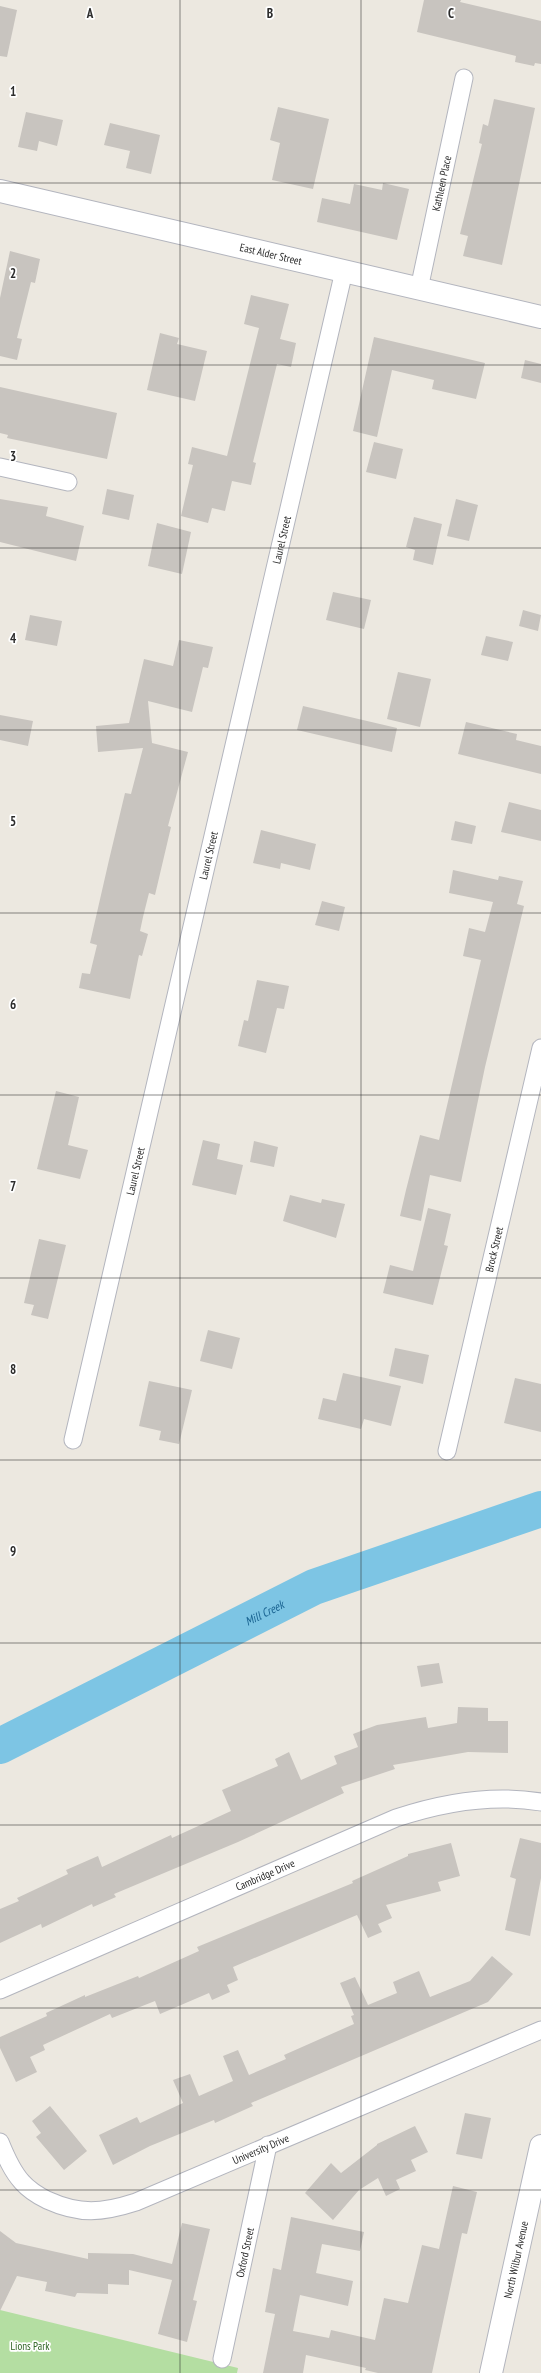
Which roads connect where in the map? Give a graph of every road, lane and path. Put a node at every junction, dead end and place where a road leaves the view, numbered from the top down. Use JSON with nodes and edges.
{"nodes":[{"id":1,"x":464,"y":78,"type":"dead end"},
{"id":2,"x":0,"y":191,"type":"edge"},
{"id":3,"x":344,"y":271,"type":"junction"},
{"id":4,"x":419,"y":289,"type":"junction"},
{"id":5,"x":541,"y":317,"type":"edge"},
{"id":6,"x":0,"y":467,"type":"edge"},
{"id":7,"x":68,"y":482,"type":"dead end"},
{"id":8,"x":541,"y":1048,"type":"edge"},
{"id":9,"x":73,"y":1440,"type":"dead end"},
{"id":10,"x":447,"y":1450,"type":"dead end"},
{"id":11,"x":541,"y":1802,"type":"edge"},
{"id":12,"x":0,"y":1990,"type":"edge"},
{"id":13,"x":541,"y":2030,"type":"edge"},
{"id":14,"x":0,"y":2142,"type":"edge"},
{"id":15,"x":268,"y":2145,"type":"junction"},
{"id":16,"x":541,"y":2146,"type":"edge"},
{"id":17,"x":222,"y":2359,"type":"dead end"},
{"id":18,"x":492,"y":2373,"type":"edge"}],
"edges":[{"from":1,"to":4,"type":"street","name":"Kathleen Place"},
{"from":2,"to":3,"type":"main road","name":"East Alder Street"},
{"from":3,"to":4,"type":"main road","name":"East Alder Street"},
{"from":3,"to":9,"type":"street","name":"Laurel Street"},
{"from":4,"to":5,"type":"main road","name":"East Alder Street"},
{"from":6,"to":7,"type":"street"},
{"from":8,"to":10,"type":"street","name":"Brock Street"},
{"from":11,"to":12,"type":"street","name":"Cambridge Drive"},
{"from":13,"to":15,"type":"street","name":"University Drive"},
{"from":14,"to":15,"type":"street","name":"University Drive"},
{"from":15,"to":17,"type":"street","name":"Oxford Street"},
{"from":16,"to":18,"type":"main road","name":"North Wilbur Avenue"}]}
